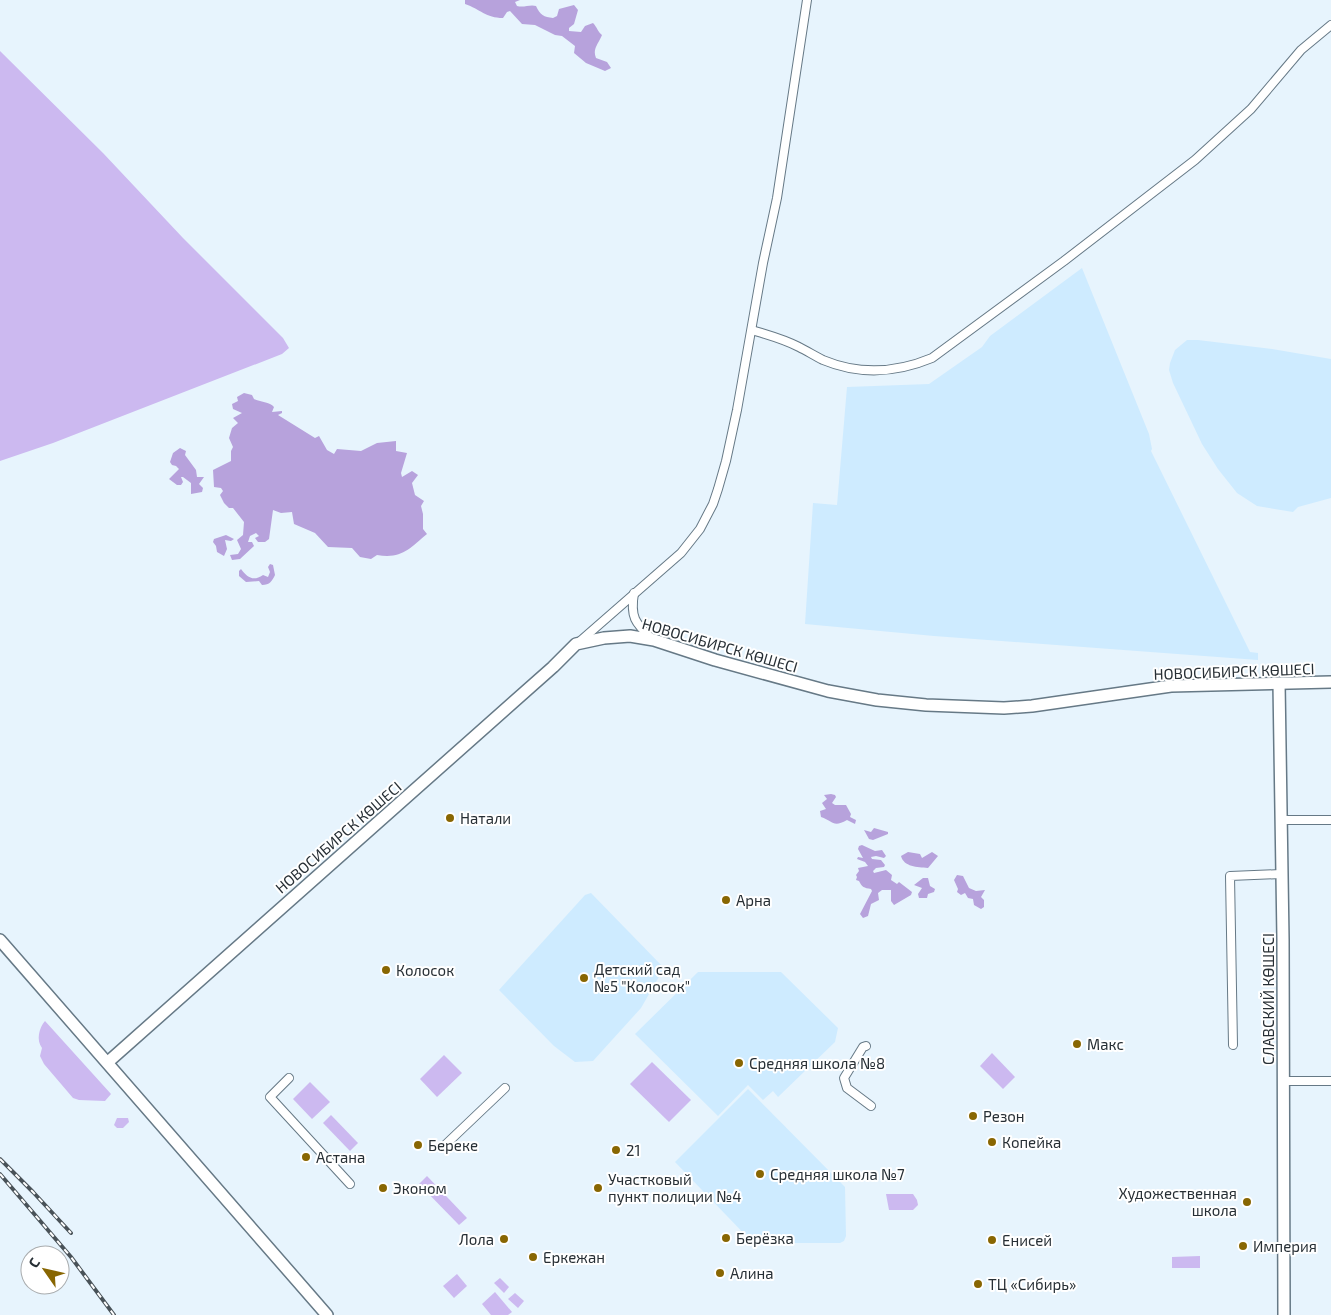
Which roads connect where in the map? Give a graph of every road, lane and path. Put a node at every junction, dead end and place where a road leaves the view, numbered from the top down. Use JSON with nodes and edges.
{"nodes":[{"id":1,"x":807,"y":0,"type":"edge"},
{"id":2,"x":1331,"y":25,"type":"edge"},
{"id":3,"x":752,"y":330,"type":"junction"},
{"id":4,"x":634,"y":593,"type":"junction"},
{"id":5,"x":654,"y":640,"type":"junction"},
{"id":6,"x":576,"y":644,"type":"junction"},
{"id":7,"x":1279,"y":682,"type":"junction"},
{"id":8,"x":1331,"y":682,"type":"edge"},
{"id":9,"x":1280,"y":820,"type":"junction"},
{"id":10,"x":1331,"y":820,"type":"edge"},
{"id":11,"x":1281,"y":874,"type":"junction"},
{"id":12,"x":0,"y":940,"type":"edge"},
{"id":13,"x":1233,"y":1045,"type":"dead end"},
{"id":14,"x":866,"y":1046,"type":"dead end"},
{"id":15,"x":108,"y":1062,"type":"junction"},
{"id":16,"x":289,"y":1078,"type":"dead end"},
{"id":17,"x":1283,"y":1081,"type":"junction"},
{"id":18,"x":1331,"y":1081,"type":"edge"},
{"id":19,"x":506,"y":1088,"type":"dead end"},
{"id":20,"x":871,"y":1106,"type":"dead end"},
{"id":21,"x":444,"y":1147,"type":"dead end"},
{"id":22,"x":350,"y":1184,"type":"dead end"},
{"id":23,"x":327,"y":1315,"type":"edge"},
{"id":24,"x":1284,"y":1315,"type":"edge"}],
"edges":[{"from":1,"to":3,"type":"street"},
{"from":2,"to":3,"type":"street"},
{"from":3,"to":4,"type":"street"},
{"from":4,"to":5,"type":"street"},
{"from":4,"to":6,"type":"street"},
{"from":5,"to":6,"type":"main road","name":"НОВОСИБИРСК КӨШЕСІ"},
{"from":5,"to":7,"type":"main road","name":"НОВОСИБИРСК КӨШЕСІ"},
{"from":6,"to":15,"type":"main road","name":"НОВОСИБИРСК КӨШЕСІ"},
{"from":7,"to":8,"type":"main road","name":"НОВОСИБИРСК КӨШЕСІ"},
{"from":7,"to":9,"type":"main road","name":"СЛАВСКИЙ КӨШЕСІ"},
{"from":9,"to":10,"type":"street"},
{"from":9,"to":11,"type":"main road","name":"СЛАВСКИЙ КӨШЕСІ"},
{"from":11,"to":13,"type":"street"},
{"from":11,"to":17,"type":"main road","name":"СЛАВСКИЙ КӨШЕСІ"},
{"from":12,"to":15,"type":"main road"},
{"from":14,"to":20,"type":"street"},
{"from":15,"to":23,"type":"main road"},
{"from":16,"to":22,"type":"street"},
{"from":17,"to":18,"type":"street"},
{"from":17,"to":24,"type":"main road","name":"СЛАВСКИЙ КӨШЕСІ"},
{"from":19,"to":21,"type":"street"}]}
